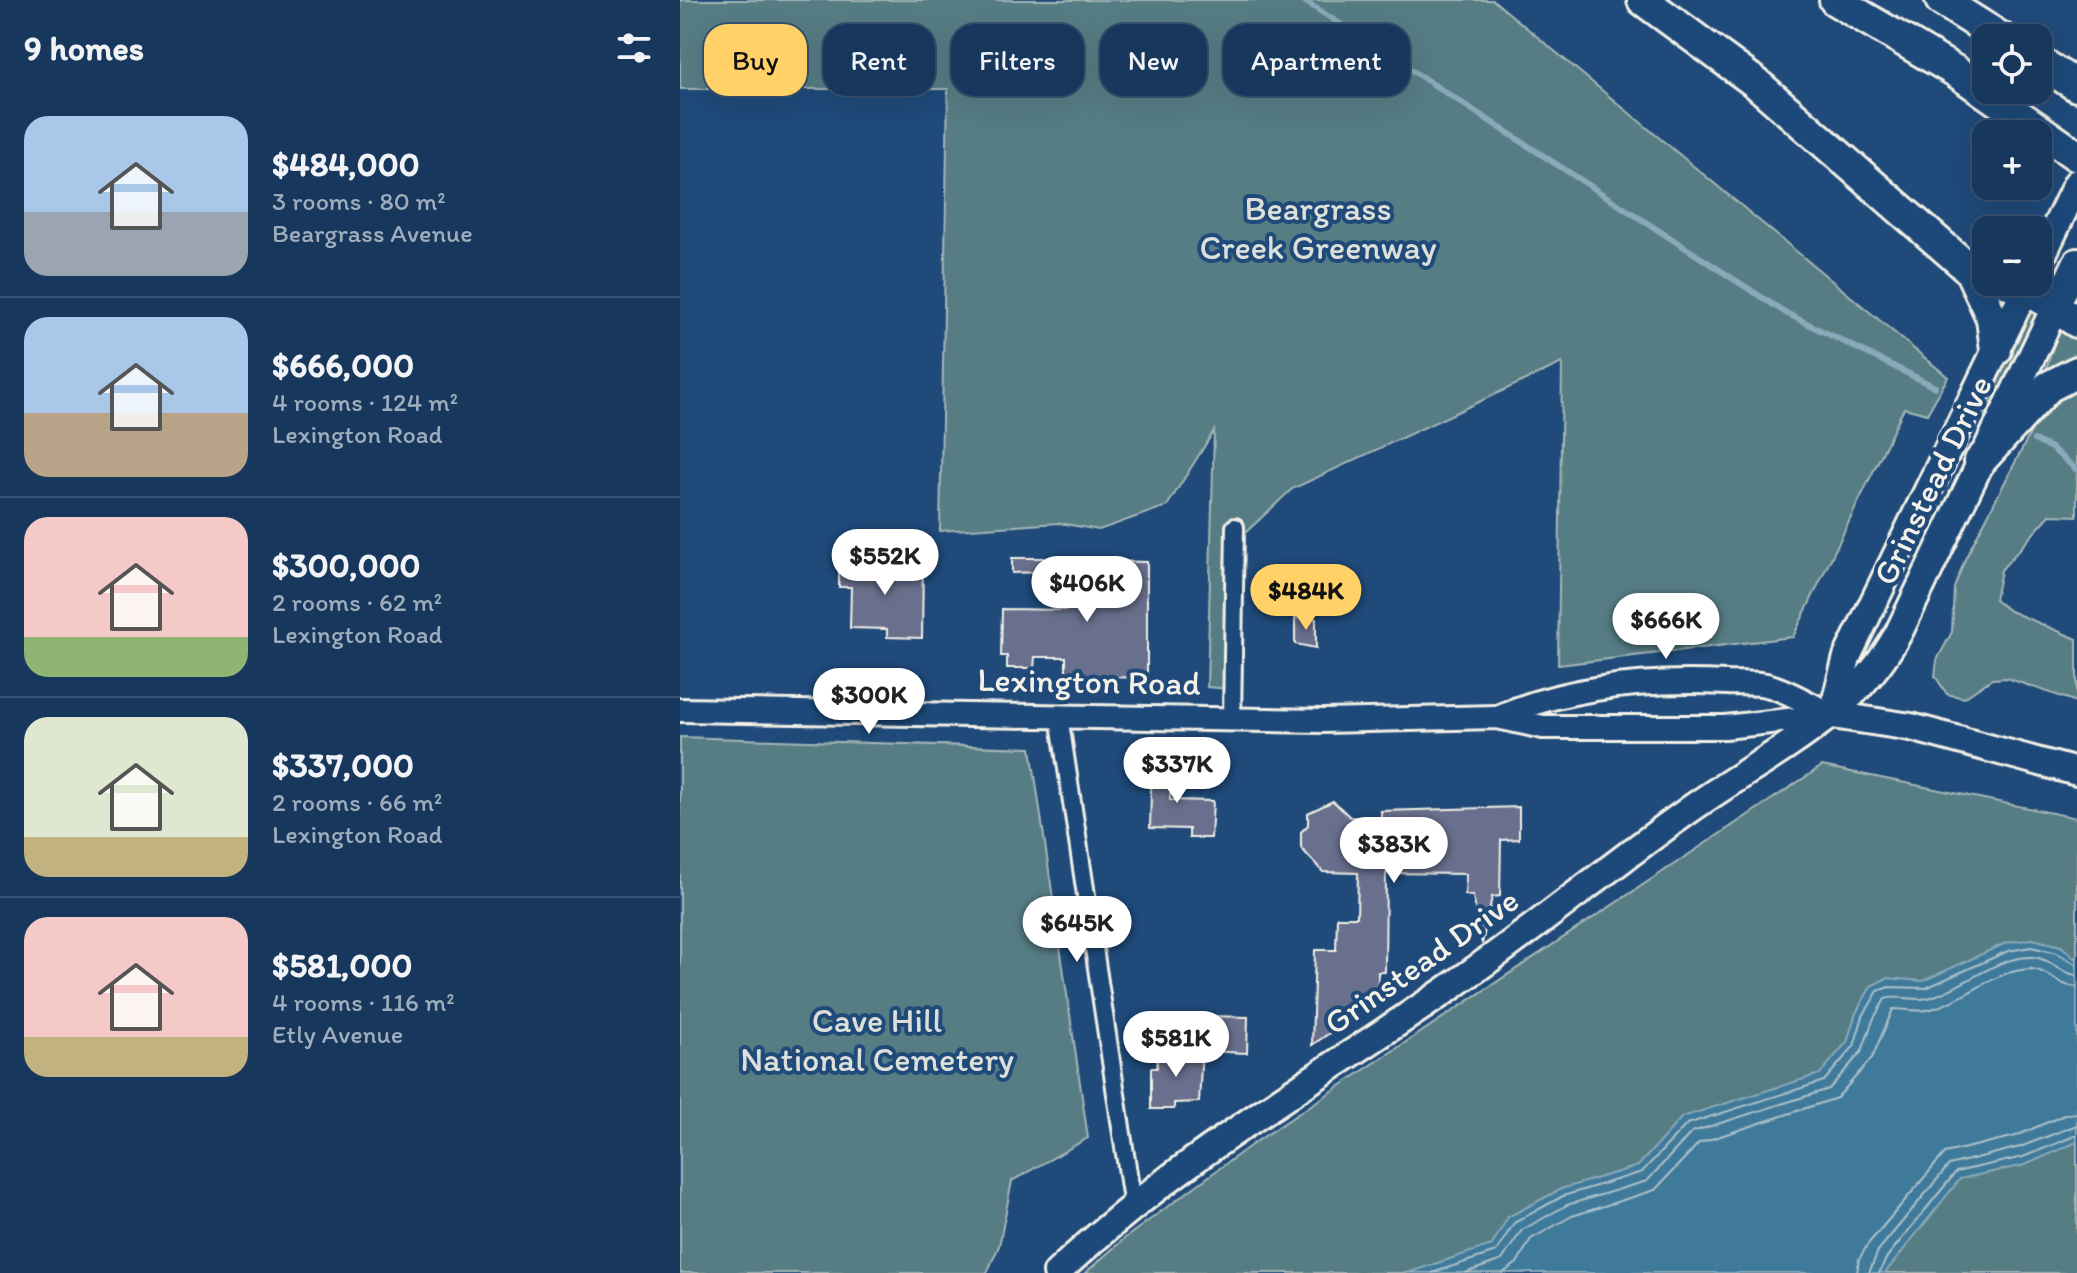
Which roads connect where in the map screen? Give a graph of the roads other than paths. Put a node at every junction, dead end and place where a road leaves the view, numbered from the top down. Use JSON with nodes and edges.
{"nodes":[{"id":1,"x":1643,"y":0,"type":"edge"},
{"id":2,"x":1835,"y":0,"type":"edge"},
{"id":3,"x":1941,"y":0,"type":"edge"},
{"id":4,"x":1979,"y":24,"type":"edge"},
{"id":5,"x":2052,"y":70,"type":"edge"},
{"id":6,"x":2077,"y":86,"type":"edge"},
{"id":7,"x":2071,"y":152,"type":"edge"},
{"id":8,"x":2077,"y":183,"type":"edge"},
{"id":9,"x":2052,"y":229,"type":"edge"},
{"id":10,"x":2077,"y":262,"type":"edge"},
{"id":11,"x":1972,"y":268,"type":"edge"},
{"id":12,"x":1985,"y":296,"type":"edge"},
{"id":13,"x":2018,"y":296,"type":"edge"},
{"id":14,"x":2045,"y":296,"type":"edge"},
{"id":15,"x":2066,"y":314,"type":"edge"},
{"id":16,"x":1996,"y":350,"type":"junction"},
{"id":17,"x":2077,"y":372,"type":"edge"},
{"id":18,"x":1980,"y":461,"type":"junction"},
{"id":19,"x":1235,"y":527,"type":"dead end"},
{"id":20,"x":680,"y":710,"type":"edge"},
{"id":21,"x":1832,"y":715,"type":"junction"},
{"id":22,"x":1059,"y":716,"type":"junction"},
{"id":23,"x":1497,"y":717,"type":"junction"},
{"id":24,"x":1232,"y":720,"type":"junction"},
{"id":25,"x":2077,"y":772,"type":"edge"},
{"id":26,"x":1133,"y":1207,"type":"junction"},
{"id":27,"x":1057,"y":1273,"type":"edge"}],
"edges":[{"from":1,"to":11,"type":"highway"},
{"from":2,"to":7,"type":"highway"},
{"from":3,"to":4,"type":"highway"},
{"from":5,"to":6,"type":"highway"},
{"from":8,"to":9,"type":"main road","name":"Grinstead Drive"},
{"from":10,"to":15,"type":"main road","name":"Grinstead Drive"},
{"from":12,"to":16,"type":"highway"},
{"from":13,"to":16,"type":"main road","name":"Grinstead Drive"},
{"from":14,"to":15,"type":"highway"},
{"from":15,"to":18,"type":"main road","name":"Grinstead Drive"},
{"from":16,"to":21,"type":"main road","name":"Grinstead Drive"},
{"from":17,"to":18,"type":"highway"},
{"from":18,"to":21,"type":"main road","name":"Grinstead Drive"},
{"from":19,"to":24,"type":"street"},
{"from":20,"to":22,"type":"main road","name":"Lexington Road"},
{"from":21,"to":23,"type":"main road","name":"Lexington Road"},
{"from":21,"to":23,"type":"main road","name":"Lexington Road"},
{"from":21,"to":25,"type":"main road","name":"Lexington Road"},
{"from":21,"to":26,"type":"main road","name":"Grinstead Drive"},
{"from":22,"to":24,"type":"main road","name":"Lexington Road"},
{"from":22,"to":26,"type":"street"},
{"from":23,"to":24,"type":"main road","name":"Lexington Road"},
{"from":26,"to":27,"type":"main road","name":"Grinstead Drive"}]}
